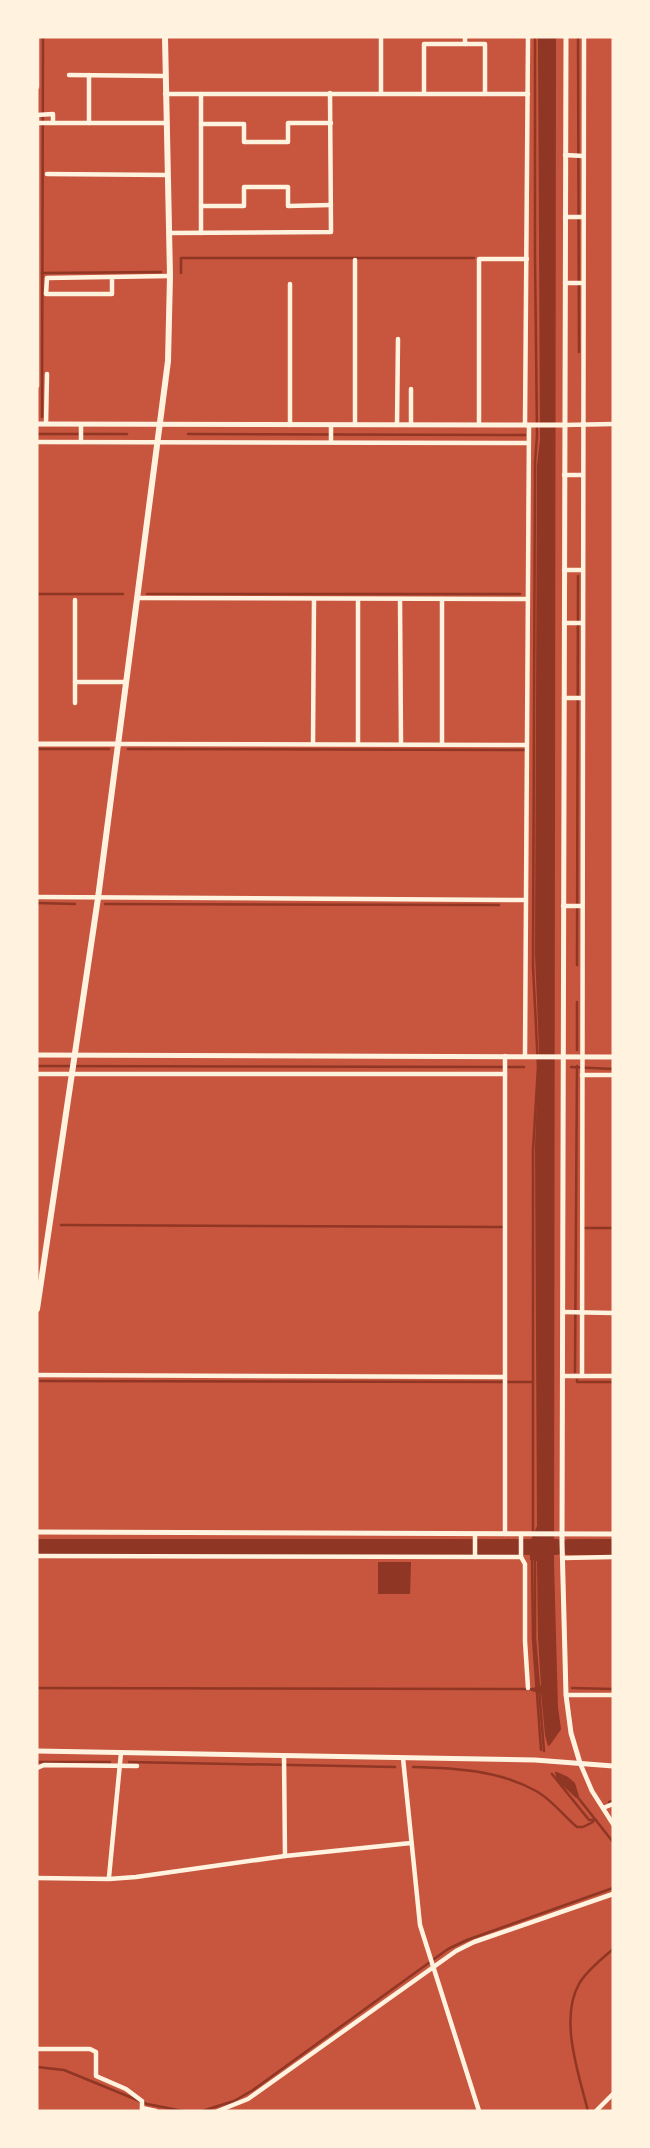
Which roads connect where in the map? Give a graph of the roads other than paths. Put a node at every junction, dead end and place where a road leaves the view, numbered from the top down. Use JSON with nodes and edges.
{"nodes":[{"id":1,"x":37,"y":37,"type":"edge"},
{"id":2,"x":165,"y":37,"type":"edge"},
{"id":3,"x":382,"y":37,"type":"edge"},
{"id":4,"x":465,"y":37,"type":"edge"},
{"id":5,"x":528,"y":37,"type":"edge"},
{"id":6,"x":566,"y":37,"type":"edge"},
{"id":7,"x":584,"y":37,"type":"edge"},
{"id":8,"x":465,"y":44,"type":"junction"},
{"id":9,"x":69,"y":75,"type":"dead end"},
{"id":10,"x":89,"y":75,"type":"junction"},
{"id":11,"x":165,"y":76,"type":"junction"},
{"id":12,"x":37,"y":87,"type":"edge"},
{"id":13,"x":330,"y":93,"type":"junction"},
{"id":14,"x":381,"y":93,"type":"junction"},
{"id":15,"x":424,"y":93,"type":"junction"},
{"id":16,"x":165,"y":94,"type":"junction"},
{"id":17,"x":201,"y":94,"type":"junction"},
{"id":18,"x":485,"y":94,"type":"junction"},
{"id":19,"x":528,"y":94,"type":"junction"},
{"id":20,"x":39,"y":119,"type":"edge"},
{"id":21,"x":89,"y":122,"type":"junction"},
{"id":22,"x":166,"y":123,"type":"junction"},
{"id":23,"x":331,"y":123,"type":"junction"},
{"id":24,"x":201,"y":124,"type":"junction"},
{"id":25,"x":565,"y":155,"type":"junction"},
{"id":26,"x":580,"y":156,"type":"junction"},
{"id":27,"x":47,"y":174,"type":"dead end"},
{"id":28,"x":167,"y":176,"type":"junction"},
{"id":29,"x":331,"y":205,"type":"junction"},
{"id":30,"x":201,"y":206,"type":"junction"},
{"id":31,"x":565,"y":217,"type":"junction"},
{"id":32,"x":579,"y":217,"type":"junction"},
{"id":33,"x":169,"y":233,"type":"junction"},
{"id":34,"x":201,"y":233,"type":"junction"},
{"id":35,"x":527,"y":259,"type":"junction"},
{"id":36,"x":355,"y":260,"type":"dead end"},
{"id":37,"x":170,"y":276,"type":"junction"},
{"id":38,"x":112,"y":278,"type":"junction"},
{"id":39,"x":564,"y":283,"type":"junction"},
{"id":40,"x":579,"y":283,"type":"junction"},
{"id":41,"x":290,"y":284,"type":"dead end"},
{"id":42,"x":398,"y":339,"type":"dead end"},
{"id":43,"x":47,"y":374,"type":"dead end"},
{"id":44,"x":37,"y":386,"type":"edge"},
{"id":45,"x":411,"y":388,"type":"dead end"},
{"id":46,"x":613,"y":424,"type":"edge"},
{"id":47,"x":37,"y":425,"type":"edge"},
{"id":48,"x":46,"y":425,"type":"junction"},
{"id":49,"x":161,"y":425,"type":"junction"},
{"id":50,"x":290,"y":425,"type":"junction"},
{"id":51,"x":355,"y":425,"type":"junction"},
{"id":52,"x":397,"y":425,"type":"junction"},
{"id":53,"x":411,"y":425,"type":"junction"},
{"id":54,"x":479,"y":425,"type":"junction"},
{"id":55,"x":530,"y":425,"type":"junction"},
{"id":56,"x":564,"y":425,"type":"junction"},
{"id":57,"x":582,"y":425,"type":"junction"},
{"id":58,"x":81,"y":434,"type":"junction"},
{"id":59,"x":331,"y":434,"type":"junction"},
{"id":60,"x":37,"y":442,"type":"edge"},
{"id":61,"x":158,"y":443,"type":"junction"},
{"id":62,"x":527,"y":443,"type":"junction"},
{"id":63,"x":564,"y":475,"type":"junction"},
{"id":64,"x":582,"y":475,"type":"junction"},
{"id":65,"x":564,"y":570,"type":"junction"},
{"id":66,"x":582,"y":570,"type":"junction"},
{"id":67,"x":136,"y":598,"type":"junction"},
{"id":68,"x":314,"y":599,"type":"junction"},
{"id":69,"x":358,"y":599,"type":"junction"},
{"id":70,"x":400,"y":599,"type":"junction"},
{"id":71,"x":442,"y":599,"type":"junction"},
{"id":72,"x":526,"y":599,"type":"junction"},
{"id":73,"x":75,"y":600,"type":"dead end"},
{"id":74,"x":564,"y":623,"type":"junction"},
{"id":75,"x":579,"y":623,"type":"junction"},
{"id":76,"x":75,"y":682,"type":"junction"},
{"id":77,"x":125,"y":682,"type":"junction"},
{"id":78,"x":564,"y":698,"type":"junction"},
{"id":79,"x":579,"y":698,"type":"junction"},
{"id":80,"x":75,"y":703,"type":"dead end"},
{"id":81,"x":37,"y":744,"type":"edge"},
{"id":82,"x":119,"y":744,"type":"junction"},
{"id":83,"x":313,"y":744,"type":"junction"},
{"id":84,"x":358,"y":744,"type":"junction"},
{"id":85,"x":401,"y":744,"type":"junction"},
{"id":86,"x":442,"y":744,"type":"junction"},
{"id":87,"x":526,"y":745,"type":"junction"},
{"id":88,"x":37,"y":897,"type":"edge"},
{"id":89,"x":98,"y":898,"type":"junction"},
{"id":90,"x":525,"y":901,"type":"junction"},
{"id":91,"x":563,"y":905,"type":"junction"},
{"id":92,"x":578,"y":906,"type":"junction"},
{"id":93,"x":37,"y":1055,"type":"edge"},
{"id":94,"x":76,"y":1056,"type":"junction"},
{"id":95,"x":505,"y":1056,"type":"junction"},
{"id":96,"x":525,"y":1056,"type":"junction"},
{"id":97,"x":559,"y":1057,"type":"junction"},
{"id":98,"x":613,"y":1057,"type":"edge"},
{"id":99,"x":582,"y":1060,"type":"junction"},
{"id":100,"x":74,"y":1069,"type":"junction"},
{"id":101,"x":505,"y":1069,"type":"junction"},
{"id":102,"x":582,"y":1073,"type":"junction"},
{"id":103,"x":37,"y":1074,"type":"edge"},
{"id":104,"x":613,"y":1075,"type":"edge"},
{"id":105,"x":37,"y":1309,"type":"edge"},
{"id":106,"x":563,"y":1312,"type":"junction"},
{"id":107,"x":578,"y":1312,"type":"junction"},
{"id":108,"x":613,"y":1313,"type":"edge"},
{"id":109,"x":37,"y":1375,"type":"edge"},
{"id":110,"x":563,"y":1376,"type":"junction"},
{"id":111,"x":582,"y":1376,"type":"junction"},
{"id":112,"x":613,"y":1376,"type":"edge"},
{"id":113,"x":504,"y":1380,"type":"junction"},
{"id":114,"x":37,"y":1532,"type":"edge"},
{"id":115,"x":505,"y":1534,"type":"junction"},
{"id":116,"x":521,"y":1534,"type":"junction"},
{"id":117,"x":562,"y":1534,"type":"junction"},
{"id":118,"x":613,"y":1534,"type":"edge"},
{"id":119,"x":475,"y":1537,"type":"junction"},
{"id":120,"x":521,"y":1554,"type":"junction"},
{"id":121,"x":475,"y":1555,"type":"junction"},
{"id":122,"x":37,"y":1556,"type":"edge"},
{"id":123,"x":613,"y":1557,"type":"edge"},
{"id":124,"x":563,"y":1558,"type":"junction"},
{"id":125,"x":528,"y":1688,"type":"dead end"},
{"id":126,"x":566,"y":1695,"type":"junction"},
{"id":127,"x":613,"y":1695,"type":"edge"},
{"id":128,"x":37,"y":1751,"type":"edge"},
{"id":129,"x":121,"y":1752,"type":"junction"},
{"id":130,"x":404,"y":1758,"type":"junction"},
{"id":131,"x":284,"y":1761,"type":"junction"},
{"id":132,"x":580,"y":1763,"type":"junction"},
{"id":133,"x":119,"y":1766,"type":"junction"},
{"id":134,"x":137,"y":1766,"type":"dead end"},
{"id":135,"x":613,"y":1766,"type":"edge"},
{"id":136,"x":37,"y":1768,"type":"edge"},
{"id":137,"x":613,"y":1804,"type":"edge"},
{"id":138,"x":603,"y":1808,"type":"junction"},
{"id":139,"x":613,"y":1824,"type":"edge"},
{"id":140,"x":411,"y":1843,"type":"junction"},
{"id":141,"x":285,"y":1856,"type":"junction"},
{"id":142,"x":109,"y":1877,"type":"junction"},
{"id":143,"x":37,"y":1878,"type":"edge"},
{"id":144,"x":613,"y":1894,"type":"edge"},
{"id":145,"x":431,"y":1962,"type":"junction"},
{"id":146,"x":37,"y":2049,"type":"edge"},
{"id":147,"x":613,"y":2094,"type":"edge"},
{"id":148,"x":142,"y":2106,"type":"edge"},
{"id":149,"x":156,"y":2111,"type":"edge"},
{"id":150,"x":222,"y":2111,"type":"edge"},
{"id":151,"x":479,"y":2111,"type":"edge"},
{"id":152,"x":596,"y":2111,"type":"edge"}],
"edges":[{"from":1,"to":12,"type":"street"},
{"from":2,"to":11,"type":"main road"},
{"from":3,"to":14,"type":"street"},
{"from":4,"to":8,"type":"street"},
{"from":5,"to":19,"type":"street"},
{"from":6,"to":25,"type":"street"},
{"from":7,"to":26,"type":"street"},
{"from":8,"to":15,"type":"street"},
{"from":8,"to":18,"type":"street"},
{"from":9,"to":10,"type":"street"},
{"from":10,"to":11,"type":"street"},
{"from":10,"to":21,"type":"street"},
{"from":11,"to":16,"type":"main road"},
{"from":13,"to":14,"type":"street"},
{"from":13,"to":17,"type":"street"},
{"from":13,"to":23,"type":"street"},
{"from":14,"to":15,"type":"street"},
{"from":15,"to":18,"type":"street"},
{"from":16,"to":17,"type":"street"},
{"from":16,"to":22,"type":"main road"},
{"from":17,"to":24,"type":"street"},
{"from":18,"to":19,"type":"street"},
{"from":19,"to":35,"type":"street"},
{"from":20,"to":21,"type":"street"},
{"from":20,"to":44,"type":"street"},
{"from":21,"to":22,"type":"street"},
{"from":22,"to":28,"type":"main road"},
{"from":23,"to":24,"type":"street"},
{"from":23,"to":29,"type":"street"},
{"from":24,"to":30,"type":"street"},
{"from":25,"to":26,"type":"street"},
{"from":25,"to":31,"type":"street"},
{"from":26,"to":32,"type":"street"},
{"from":27,"to":28,"type":"street"},
{"from":28,"to":33,"type":"main road"},
{"from":29,"to":30,"type":"street"},
{"from":29,"to":34,"type":"street"},
{"from":30,"to":34,"type":"street"},
{"from":31,"to":32,"type":"street"},
{"from":31,"to":39,"type":"street"},
{"from":32,"to":40,"type":"street"},
{"from":33,"to":34,"type":"street"},
{"from":33,"to":37,"type":"main road"},
{"from":35,"to":54,"type":"street"},
{"from":35,"to":55,"type":"street"},
{"from":36,"to":51,"type":"street"},
{"from":37,"to":38,"type":"street"},
{"from":37,"to":49,"type":"main road"},
{"from":38,"to":38,"type":"street"},
{"from":39,"to":40,"type":"street"},
{"from":39,"to":56,"type":"street"},
{"from":40,"to":57,"type":"street"},
{"from":41,"to":50,"type":"street"},
{"from":42,"to":52,"type":"street"},
{"from":43,"to":48,"type":"street"},
{"from":45,"to":53,"type":"street"},
{"from":46,"to":57,"type":"street"},
{"from":47,"to":48,"type":"street"},
{"from":48,"to":58,"type":"street"},
{"from":49,"to":50,"type":"street"},
{"from":49,"to":58,"type":"street"},
{"from":49,"to":61,"type":"main road"},
{"from":50,"to":59,"type":"street"},
{"from":51,"to":52,"type":"street"},
{"from":51,"to":59,"type":"street"},
{"from":52,"to":53,"type":"street"},
{"from":53,"to":54,"type":"street"},
{"from":54,"to":55,"type":"street"},
{"from":55,"to":56,"type":"street"},
{"from":55,"to":62,"type":"street"},
{"from":56,"to":57,"type":"street"},
{"from":56,"to":63,"type":"street"},
{"from":57,"to":64,"type":"street"},
{"from":58,"to":60,"type":"street"},
{"from":58,"to":61,"type":"street"},
{"from":59,"to":61,"type":"street"},
{"from":59,"to":62,"type":"street"},
{"from":61,"to":67,"type":"main road"},
{"from":62,"to":72,"type":"street"},
{"from":63,"to":64,"type":"street"},
{"from":63,"to":65,"type":"street"},
{"from":64,"to":66,"type":"street"},
{"from":65,"to":66,"type":"street"},
{"from":65,"to":74,"type":"street"},
{"from":66,"to":75,"type":"street"},
{"from":67,"to":68,"type":"street"},
{"from":67,"to":77,"type":"main road"},
{"from":68,"to":69,"type":"street"},
{"from":68,"to":83,"type":"street"},
{"from":69,"to":70,"type":"street"},
{"from":69,"to":84,"type":"street"},
{"from":70,"to":71,"type":"street"},
{"from":70,"to":85,"type":"street"},
{"from":71,"to":72,"type":"street"},
{"from":71,"to":86,"type":"street"},
{"from":72,"to":87,"type":"street"},
{"from":73,"to":76,"type":"street"},
{"from":74,"to":75,"type":"street"},
{"from":74,"to":78,"type":"street"},
{"from":75,"to":79,"type":"street"},
{"from":76,"to":77,"type":"street"},
{"from":76,"to":80,"type":"street"},
{"from":77,"to":82,"type":"main road"},
{"from":78,"to":79,"type":"street"},
{"from":78,"to":91,"type":"street"},
{"from":79,"to":92,"type":"street"},
{"from":81,"to":82,"type":"street"},
{"from":82,"to":83,"type":"street"},
{"from":82,"to":89,"type":"main road"},
{"from":83,"to":84,"type":"street"},
{"from":84,"to":85,"type":"street"},
{"from":85,"to":86,"type":"street"},
{"from":86,"to":87,"type":"street"},
{"from":87,"to":90,"type":"street"},
{"from":88,"to":89,"type":"street"},
{"from":89,"to":90,"type":"street"},
{"from":89,"to":94,"type":"main road"},
{"from":90,"to":96,"type":"street"},
{"from":91,"to":92,"type":"street"},
{"from":91,"to":97,"type":"street"},
{"from":92,"to":99,"type":"street"},
{"from":93,"to":94,"type":"street"},
{"from":94,"to":95,"type":"street"},
{"from":94,"to":100,"type":"main road"},
{"from":95,"to":96,"type":"street"},
{"from":95,"to":101,"type":"street"},
{"from":96,"to":97,"type":"street"},
{"from":97,"to":99,"type":"street"},
{"from":97,"to":106,"type":"street"},
{"from":98,"to":99,"type":"street"},
{"from":99,"to":102,"type":"street"},
{"from":100,"to":101,"type":"street"},
{"from":100,"to":103,"type":"street"},
{"from":100,"to":105,"type":"main road"},
{"from":101,"to":113,"type":"street"},
{"from":102,"to":104,"type":"street"},
{"from":102,"to":107,"type":"street"},
{"from":106,"to":107,"type":"street"},
{"from":106,"to":110,"type":"street"},
{"from":107,"to":108,"type":"street"},
{"from":107,"to":111,"type":"street"},
{"from":109,"to":113,"type":"street"},
{"from":110,"to":111,"type":"street"},
{"from":110,"to":117,"type":"street"},
{"from":111,"to":112,"type":"street"},
{"from":113,"to":115,"type":"street"},
{"from":114,"to":119,"type":"street"},
{"from":115,"to":116,"type":"street"},
{"from":115,"to":119,"type":"street"},
{"from":116,"to":117,"type":"street"},
{"from":116,"to":120,"type":"street"},
{"from":117,"to":118,"type":"street"},
{"from":117,"to":124,"type":"street"},
{"from":119,"to":121,"type":"street"},
{"from":120,"to":121,"type":"street"},
{"from":120,"to":125,"type":"street"},
{"from":121,"to":122,"type":"street"},
{"from":123,"to":124,"type":"street"},
{"from":124,"to":126,"type":"street"},
{"from":126,"to":127,"type":"street"},
{"from":126,"to":132,"type":"street"},
{"from":128,"to":129,"type":"street"},
{"from":129,"to":131,"type":"street"},
{"from":129,"to":133,"type":"street"},
{"from":130,"to":131,"type":"street"},
{"from":130,"to":132,"type":"street"},
{"from":130,"to":140,"type":"street"},
{"from":131,"to":141,"type":"street"},
{"from":132,"to":135,"type":"street"},
{"from":132,"to":138,"type":"street"},
{"from":133,"to":134,"type":"street"},
{"from":133,"to":136,"type":"street"},
{"from":133,"to":142,"type":"street"},
{"from":137,"to":138,"type":"street"},
{"from":138,"to":139,"type":"street"},
{"from":140,"to":141,"type":"street"},
{"from":140,"to":145,"type":"street"},
{"from":141,"to":142,"type":"street"},
{"from":142,"to":143,"type":"street"},
{"from":144,"to":145,"type":"street"},
{"from":145,"to":150,"type":"street"},
{"from":145,"to":151,"type":"street"},
{"from":146,"to":148,"type":"street"},
{"from":147,"to":152,"type":"street"},
{"from":148,"to":149,"type":"street"}]}
